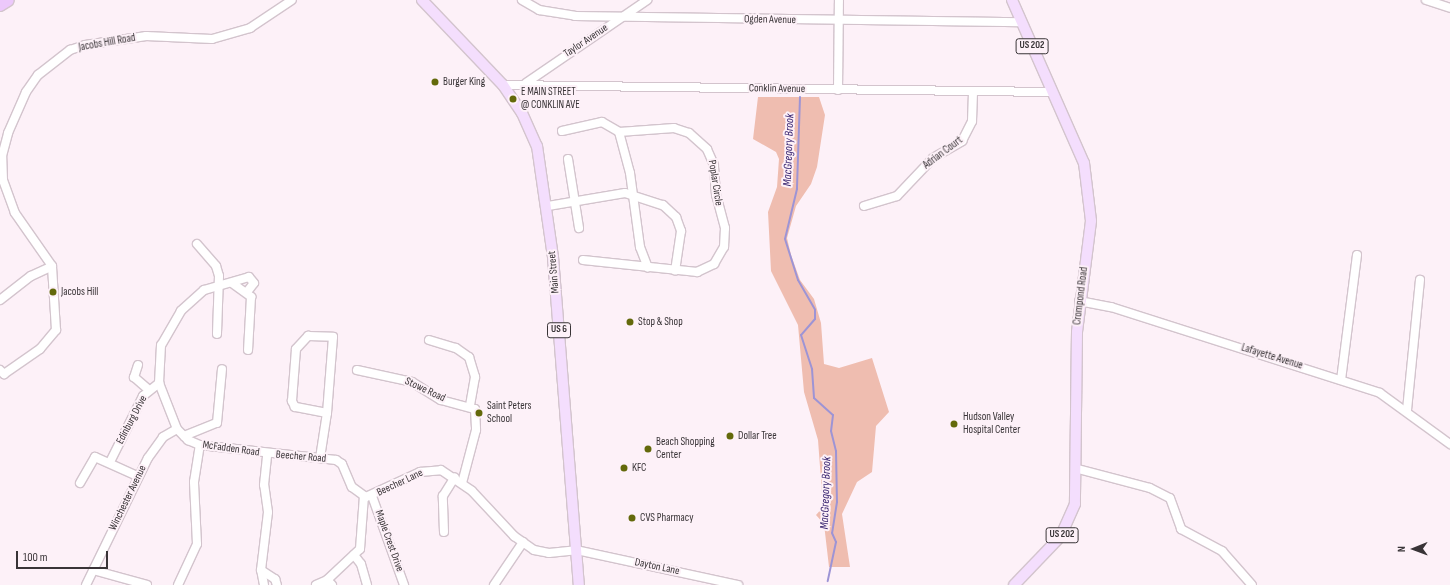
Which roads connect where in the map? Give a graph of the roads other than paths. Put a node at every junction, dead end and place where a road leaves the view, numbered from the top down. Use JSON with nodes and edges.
{"nodes":[{"id":1,"x":8,"y":0,"type":"edge"},
{"id":2,"x":292,"y":0,"type":"edge"},
{"id":3,"x":422,"y":0,"type":"edge"},
{"id":4,"x":522,"y":0,"type":"edge"},
{"id":5,"x":647,"y":0,"type":"edge"},
{"id":6,"x":840,"y":0,"type":"edge"},
{"id":7,"x":1012,"y":0,"type":"edge"},
{"id":8,"x":1426,"y":0,"type":"edge"},
{"id":9,"x":1438,"y":2,"type":"edge"},
{"id":10,"x":0,"y":5,"type":"edge"},
{"id":11,"x":1450,"y":8,"type":"edge"},
{"id":12,"x":621,"y":18,"type":"junction"},
{"id":13,"x":840,"y":21,"type":"junction"},
{"id":14,"x":1022,"y":22,"type":"junction"},
{"id":15,"x":526,"y":83,"type":"junction"},
{"id":16,"x":503,"y":85,"type":"junction"},
{"id":17,"x":838,"y":90,"type":"junction"},
{"id":18,"x":1051,"y":92,"type":"junction"},
{"id":19,"x":973,"y":93,"type":"junction"},
{"id":20,"x":562,"y":131,"type":"dead end"},
{"id":21,"x":619,"y":132,"type":"junction"},
{"id":22,"x":568,"y":159,"type":"dead end"},
{"id":23,"x":632,"y":194,"type":"junction"},
{"id":24,"x":576,"y":201,"type":"junction"},
{"id":25,"x":548,"y":206,"type":"junction"},
{"id":26,"x":864,"y":206,"type":"dead end"},
{"id":27,"x":579,"y":228,"type":"dead end"},
{"id":28,"x":197,"y":244,"type":"dead end"},
{"id":29,"x":1357,"y":255,"type":"dead end"},
{"id":30,"x":583,"y":260,"type":"dead end"},
{"id":31,"x":52,"y":266,"type":"junction"},
{"id":32,"x":648,"y":268,"type":"junction"},
{"id":33,"x":675,"y":271,"type":"junction"},
{"id":34,"x":1420,"y":280,"type":"dead end"},
{"id":35,"x":232,"y":283,"type":"junction"},
{"id":36,"x":218,"y":285,"type":"junction"},
{"id":37,"x":247,"y":292,"type":"junction"},
{"id":38,"x":0,"y":300,"type":"edge"},
{"id":39,"x":1079,"y":301,"type":"junction"},
{"id":40,"x":217,"y":334,"type":"dead end"},
{"id":41,"x":428,"y":340,"type":"dead end"},
{"id":42,"x":248,"y":350,"type":"dead end"},
{"id":43,"x":138,"y":365,"type":"dead end"},
{"id":44,"x":222,"y":369,"type":"dead end"},
{"id":45,"x":0,"y":370,"type":"edge"},
{"id":46,"x":357,"y":370,"type":"dead end"},
{"id":47,"x":1341,"y":380,"type":"junction"},
{"id":48,"x":159,"y":383,"type":"junction"},
{"id":49,"x":149,"y":390,"type":"junction"},
{"id":50,"x":470,"y":405,"type":"junction"},
{"id":51,"x":1407,"y":410,"type":"junction"},
{"id":52,"x":327,"y":412,"type":"junction"},
{"id":53,"x":177,"y":428,"type":"junction"},
{"id":54,"x":184,"y":436,"type":"junction"},
{"id":55,"x":1450,"y":444,"type":"edge"},
{"id":56,"x":200,"y":445,"type":"junction"},
{"id":57,"x":267,"y":454,"type":"junction"},
{"id":58,"x":320,"y":458,"type":"junction"},
{"id":59,"x":110,"y":462,"type":"junction"},
{"id":60,"x":1078,"y":469,"type":"junction"},
{"id":61,"x":138,"y":476,"type":"junction"},
{"id":62,"x":455,"y":477,"type":"junction"},
{"id":63,"x":80,"y":483,"type":"dead end"},
{"id":64,"x":462,"y":483,"type":"junction"},
{"id":65,"x":368,"y":496,"type":"junction"},
{"id":66,"x":444,"y":532,"type":"dead end"},
{"id":67,"x":523,"y":542,"type":"junction"},
{"id":68,"x":576,"y":550,"type":"junction"},
{"id":69,"x":354,"y":555,"type":"junction"},
{"id":70,"x":93,"y":570,"type":"junction"},
{"id":71,"x":260,"y":570,"type":"junction"},
{"id":72,"x":329,"y":582,"type":"edge"},
{"id":73,"x":86,"y":585,"type":"edge"},
{"id":74,"x":147,"y":585,"type":"edge"},
{"id":75,"x":178,"y":585,"type":"edge"},
{"id":76,"x":264,"y":585,"type":"edge"},
{"id":77,"x":277,"y":585,"type":"edge"},
{"id":78,"x":316,"y":585,"type":"edge"},
{"id":79,"x":367,"y":585,"type":"edge"},
{"id":80,"x":404,"y":585,"type":"edge"},
{"id":81,"x":494,"y":585,"type":"edge"},
{"id":82,"x":579,"y":585,"type":"edge"},
{"id":83,"x":738,"y":585,"type":"edge"},
{"id":84,"x":1014,"y":585,"type":"edge"},
{"id":85,"x":1252,"y":585,"type":"edge"}],
"edges":[{"from":1,"to":10,"type":"highway"},
{"from":2,"to":31,"type":"street","name":"Jacobs Hill Road"},
{"from":3,"to":16,"type":"main road","name":"Main Street","number":"US 6"},
{"from":4,"to":12,"type":"street","name":"Ogden Avenue"},
{"from":5,"to":12,"type":"street","name":"Taylor Avenue"},
{"from":6,"to":13,"type":"street"},
{"from":7,"to":14,"type":"main road","name":"Crompond Road","number":"US 202"},
{"from":8,"to":9,"type":"street"},
{"from":9,"to":11,"type":"street"},
{"from":12,"to":13,"type":"street","name":"Ogden Avenue"},
{"from":12,"to":15,"type":"street","name":"Taylor Avenue"},
{"from":13,"to":14,"type":"street","name":"Ogden Avenue"},
{"from":13,"to":17,"type":"street"},
{"from":14,"to":18,"type":"main road","name":"Crompond Road","number":"US 202"},
{"from":15,"to":16,"type":"street","name":"Conklin Avenue"},
{"from":15,"to":17,"type":"street","name":"Conklin Avenue"},
{"from":16,"to":25,"type":"main road","name":"Main Street","number":"US 6"},
{"from":17,"to":19,"type":"street","name":"Conklin Avenue"},
{"from":18,"to":19,"type":"street","name":"Conklin Avenue"},
{"from":18,"to":39,"type":"main road","name":"Crompond Road","number":"US 202"},
{"from":19,"to":26,"type":"street","name":"Adrian Court"},
{"from":20,"to":21,"type":"street"},
{"from":21,"to":23,"type":"street"},
{"from":21,"to":33,"type":"street","name":"Poplar Circle"},
{"from":22,"to":24,"type":"street"},
{"from":23,"to":24,"type":"street"},
{"from":23,"to":32,"type":"street"},
{"from":23,"to":33,"type":"street"},
{"from":24,"to":25,"type":"street"},
{"from":24,"to":27,"type":"street"},
{"from":25,"to":68,"type":"main road","name":"Main Street","number":"US 6"},
{"from":28,"to":36,"type":"street"},
{"from":29,"to":47,"type":"street"},
{"from":30,"to":32,"type":"street","name":"Poplar Circle"},
{"from":31,"to":38,"type":"street"},
{"from":31,"to":45,"type":"street"},
{"from":32,"to":33,"type":"street","name":"Poplar Circle"},
{"from":34,"to":51,"type":"street"},
{"from":35,"to":36,"type":"street"},
{"from":35,"to":37,"type":"street"},
{"from":35,"to":37,"type":"street"},
{"from":36,"to":40,"type":"street"},
{"from":36,"to":48,"type":"street","name":"McFadden Road"},
{"from":37,"to":42,"type":"street"},
{"from":39,"to":47,"type":"street","name":"Lafayette Avenue"},
{"from":39,"to":60,"type":"main road","name":"Crompond Road","number":"US 202"},
{"from":41,"to":50,"type":"street"},
{"from":43,"to":49,"type":"street"},
{"from":44,"to":54,"type":"street"},
{"from":46,"to":50,"type":"street","name":"Stowe Road"},
{"from":47,"to":51,"type":"street","name":"Lafayette Avenue"},
{"from":48,"to":49,"type":"street","name":"Edinburg Drive"},
{"from":48,"to":53,"type":"street","name":"McFadden Road"},
{"from":49,"to":59,"type":"street","name":"Edinburg Drive"},
{"from":50,"to":64,"type":"street"},
{"from":51,"to":55,"type":"street","name":"Lafayette Avenue"},
{"from":52,"to":52,"type":"street"},
{"from":52,"to":58,"type":"street"},
{"from":53,"to":54,"type":"street","name":"McFadden Road"},
{"from":53,"to":61,"type":"street","name":"Winchester Avenue"},
{"from":54,"to":56,"type":"street","name":"McFadden Road"},
{"from":56,"to":57,"type":"street","name":"McFadden Road"},
{"from":56,"to":75,"type":"street"},
{"from":57,"to":58,"type":"street","name":"Beecher Road"},
{"from":57,"to":71,"type":"street"},
{"from":58,"to":65,"type":"street","name":"Beecher Road"},
{"from":59,"to":61,"type":"street"},
{"from":59,"to":63,"type":"street"},
{"from":60,"to":84,"type":"main road","name":"Crompond Road","number":"US 202"},
{"from":60,"to":85,"type":"street"},
{"from":61,"to":70,"type":"street","name":"Winchester Avenue"},
{"from":62,"to":64,"type":"street","name":"Beecher Lane"},
{"from":62,"to":65,"type":"street","name":"Beecher Lane"},
{"from":62,"to":66,"type":"street"},
{"from":64,"to":67,"type":"street","name":"Beecher Lane"},
{"from":65,"to":69,"type":"street","name":"Beecher Lane"},
{"from":65,"to":80,"type":"street","name":"Maple Crest Drive"},
{"from":67,"to":68,"type":"street","name":"Beecher Lane"},
{"from":67,"to":81,"type":"street"},
{"from":68,"to":82,"type":"main road","name":"Main Street","number":"US 6"},
{"from":68,"to":83,"type":"street","name":"Dayton Lane"},
{"from":69,"to":72,"type":"street","name":"Beecher Lane"},
{"from":69,"to":79,"type":"street"},
{"from":70,"to":73,"type":"street","name":"Winchester Avenue"},
{"from":70,"to":74,"type":"street"},
{"from":71,"to":76,"type":"street"},
{"from":71,"to":77,"type":"street"},
{"from":72,"to":78,"type":"street","name":"Beecher Lane"}]}
